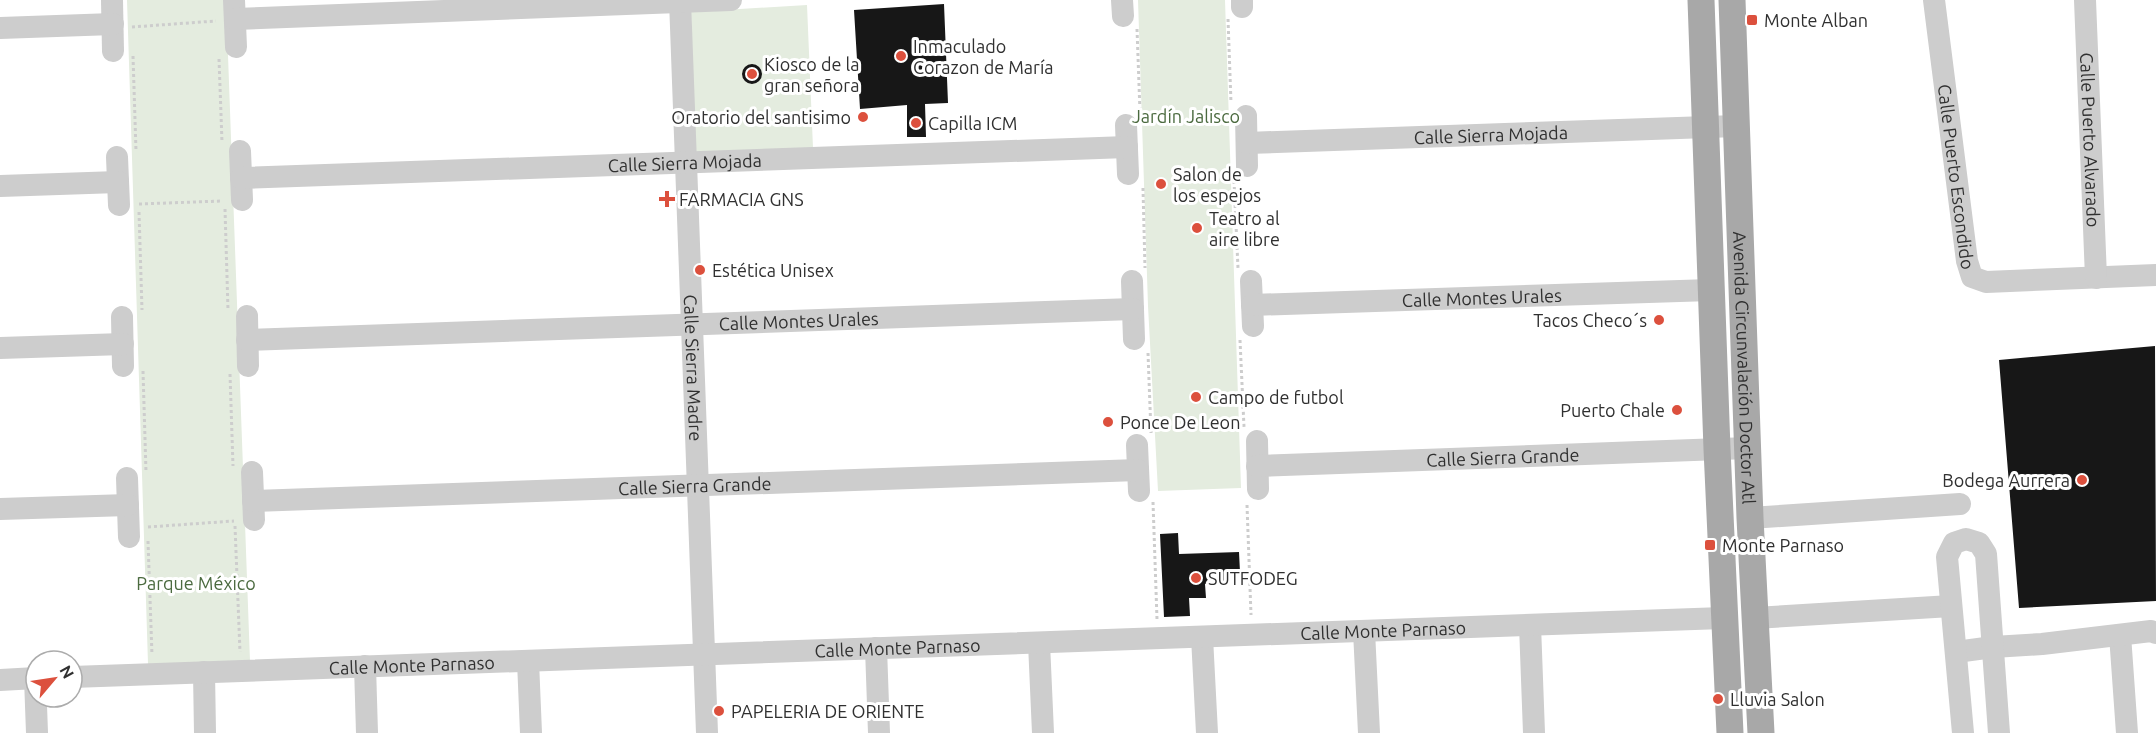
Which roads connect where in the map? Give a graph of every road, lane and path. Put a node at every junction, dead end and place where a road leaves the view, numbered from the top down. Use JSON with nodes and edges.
{"nodes":[{"id":1,"x":112,"y":0,"type":"edge"},
{"id":2,"x":731,"y":0,"type":"edge"},
{"id":3,"x":1701,"y":0,"type":"edge"},
{"id":4,"x":1732,"y":0,"type":"edge"},
{"id":5,"x":1934,"y":0,"type":"edge"},
{"id":6,"x":2085,"y":0,"type":"edge"},
{"id":7,"x":680,"y":1,"type":"edge"},
{"id":8,"x":235,"y":9,"type":"edge"},
{"id":9,"x":0,"y":28,"type":"edge"},
{"id":10,"x":113,"y":35,"type":"junction"},
{"id":11,"x":236,"y":47,"type":"dead end"},
{"id":12,"x":1246,"y":116,"type":"dead end"},
{"id":13,"x":1736,"y":126,"type":"junction"},
{"id":14,"x":1706,"y":127,"type":"junction"},
{"id":15,"x":1246,"y":143,"type":"junction"},
{"id":16,"x":240,"y":151,"type":"dead end"},
{"id":17,"x":117,"y":157,"type":"dead end"},
{"id":18,"x":686,"y":162,"type":"junction"},
{"id":19,"x":1247,"y":166,"type":"dead end"},
{"id":20,"x":1128,"y":174,"type":"dead end"},
{"id":21,"x":118,"y":182,"type":"junction"},
{"id":22,"x":0,"y":186,"type":"edge"},
{"id":23,"x":242,"y":189,"type":"junction"},
{"id":24,"x":119,"y":205,"type":"joint"},
{"id":25,"x":2156,"y":275,"type":"edge"},
{"id":26,"x":2096,"y":278,"type":"junction"},
{"id":27,"x":1251,"y":280,"type":"dead end"},
{"id":28,"x":1132,"y":281,"type":"dead end"},
{"id":29,"x":1711,"y":290,"type":"junction"},
{"id":30,"x":1133,"y":309,"type":"junction"},
{"id":31,"x":247,"y":316,"type":"dead end"},
{"id":32,"x":122,"y":317,"type":"dead end"},
{"id":33,"x":692,"y":324,"type":"junction"},
{"id":34,"x":1134,"y":339,"type":"dead end"},
{"id":35,"x":247,"y":340,"type":"junction"},
{"id":36,"x":0,"y":348,"type":"edge"},
{"id":37,"x":248,"y":366,"type":"dead end"},
{"id":38,"x":1257,"y":441,"type":"dead end"},
{"id":39,"x":1137,"y":445,"type":"dead end"},
{"id":40,"x":1748,"y":448,"type":"junction"},
{"id":41,"x":1717,"y":449,"type":"junction"},
{"id":42,"x":1257,"y":466,"type":"junction"},
{"id":43,"x":252,"y":472,"type":"dead end"},
{"id":44,"x":127,"y":478,"type":"dead end"},
{"id":45,"x":698,"y":485,"type":"junction"},
{"id":46,"x":1258,"y":489,"type":"dead end"},
{"id":47,"x":1960,"y":504,"type":"dead end"},
{"id":48,"x":128,"y":505,"type":"junction"},
{"id":49,"x":0,"y":509,"type":"edge"},
{"id":50,"x":253,"y":510,"type":"junction"},
{"id":51,"x":1750,"y":518,"type":"junction"},
{"id":52,"x":129,"y":532,"type":"joint"},
{"id":53,"x":1951,"y":606,"type":"junction"},
{"id":54,"x":1724,"y":618,"type":"junction"},
{"id":55,"x":1755,"y":618,"type":"junction"},
{"id":56,"x":1530,"y":625,"type":"junction"},
{"id":57,"x":1364,"y":631,"type":"junction"},
{"id":58,"x":2156,"y":633,"type":"edge"},
{"id":59,"x":2120,"y":635,"type":"junction"},
{"id":60,"x":1202,"y":637,"type":"junction"},
{"id":61,"x":1039,"y":643,"type":"junction"},
{"id":62,"x":1993,"y":647,"type":"junction"},
{"id":63,"x":876,"y":648,"type":"junction"},
{"id":64,"x":1956,"y":652,"type":"junction"},
{"id":65,"x":704,"y":655,"type":"junction"},
{"id":66,"x":528,"y":661,"type":"junction"},
{"id":67,"x":365,"y":666,"type":"junction"},
{"id":68,"x":204,"y":672,"type":"junction"},
{"id":69,"x":84,"y":677,"type":"edge"},
{"id":70,"x":24,"y":679,"type":"edge"},
{"id":71,"x":0,"y":680,"type":"edge"},
{"id":72,"x":36,"y":709,"type":"edge"},
{"id":73,"x":37,"y":733,"type":"edge"},
{"id":74,"x":205,"y":733,"type":"edge"},
{"id":75,"x":367,"y":733,"type":"edge"},
{"id":76,"x":531,"y":733,"type":"edge"},
{"id":77,"x":707,"y":733,"type":"edge"},
{"id":78,"x":879,"y":733,"type":"edge"},
{"id":79,"x":1043,"y":733,"type":"edge"},
{"id":80,"x":1207,"y":733,"type":"edge"},
{"id":81,"x":1369,"y":733,"type":"edge"},
{"id":82,"x":1534,"y":733,"type":"edge"},
{"id":83,"x":1730,"y":733,"type":"edge"},
{"id":84,"x":1761,"y":733,"type":"edge"},
{"id":85,"x":1963,"y":733,"type":"edge"},
{"id":86,"x":1999,"y":733,"type":"edge"},
{"id":87,"x":2127,"y":733,"type":"edge"}],
"edges":[{"from":1,"to":10,"type":"street"},
{"from":2,"to":7,"type":"street"},
{"from":3,"to":14,"type":"main road","name":"Avenida Circunvalación Doctor Atl"},
{"from":4,"to":13,"type":"main road","name":"Avenida Circunvalación Doctor Atl"},
{"from":5,"to":26,"type":"street","name":"Calle Puerto Escondido"},
{"from":6,"to":26,"type":"street","name":"Calle Puerto Alvarado"},
{"from":7,"to":8,"type":"street"},
{"from":7,"to":18,"type":"street","name":"Calle Sierra Madre"},
{"from":8,"to":10,"type":"path"},
{"from":8,"to":11,"type":"street"},
{"from":9,"to":10,"type":"street"},
{"from":12,"to":15,"type":"street"},
{"from":13,"to":14,"type":"street","name":"Calle Sierra Mojada"},
{"from":13,"to":40,"type":"main road","name":"Avenida Circunvalación Doctor Atl"},
{"from":14,"to":15,"type":"street","name":"Calle Sierra Mojada"},
{"from":14,"to":29,"type":"main road","name":"Avenida Circunvalación Doctor Atl"},
{"from":15,"to":19,"type":"street"},
{"from":16,"to":23,"type":"street"},
{"from":17,"to":21,"type":"street"},
{"from":18,"to":20,"type":"street","name":"Calle Sierra Mojada"},
{"from":18,"to":23,"type":"street","name":"Calle Sierra Mojada"},
{"from":18,"to":33,"type":"street","name":"Calle Sierra Madre"},
{"from":21,"to":22,"type":"street"},
{"from":21,"to":24,"type":"street"},
{"from":23,"to":24,"type":"path"},
{"from":25,"to":26,"type":"street","name":"Calle Puerto Escondido"},
{"from":27,"to":29,"type":"street","name":"Calle Montes Urales"},
{"from":28,"to":30,"type":"street"},
{"from":29,"to":41,"type":"main road","name":"Avenida Circunvalación Doctor Atl"},
{"from":30,"to":33,"type":"street","name":"Calle Montes Urales"},
{"from":30,"to":34,"type":"street"},
{"from":31,"to":35,"type":"street"},
{"from":32,"to":36,"type":"street"},
{"from":33,"to":35,"type":"street","name":"Calle Montes Urales"},
{"from":33,"to":45,"type":"street","name":"Calle Sierra Madre"},
{"from":35,"to":37,"type":"street"},
{"from":38,"to":42,"type":"street"},
{"from":39,"to":45,"type":"street","name":"Calle Sierra Grande"},
{"from":40,"to":41,"type":"street","name":"Calle Sierra Grande"},
{"from":40,"to":51,"type":"main road","name":"Avenida Circunvalación Doctor Atl"},
{"from":41,"to":42,"type":"street","name":"Calle Sierra Grande"},
{"from":41,"to":54,"type":"main road","name":"Avenida Circunvalación Doctor Atl"},
{"from":42,"to":46,"type":"street"},
{"from":43,"to":50,"type":"street"},
{"from":44,"to":48,"type":"street"},
{"from":45,"to":50,"type":"street","name":"Calle Sierra Grande"},
{"from":45,"to":65,"type":"street","name":"Calle Sierra Madre"},
{"from":47,"to":51,"type":"street"},
{"from":48,"to":49,"type":"street"},
{"from":48,"to":52,"type":"street"},
{"from":50,"to":52,"type":"path"},
{"from":51,"to":55,"type":"main road","name":"Avenida Circunvalación Doctor Atl"},
{"from":53,"to":55,"type":"street"},
{"from":53,"to":62,"type":"street"},
{"from":53,"to":64,"type":"street"},
{"from":54,"to":56,"type":"street","name":"Calle Monte Parnaso"},
{"from":54,"to":83,"type":"main road","name":"Avenida Circunvalación Doctor Atl"},
{"from":55,"to":84,"type":"main road","name":"Avenida Circunvalación Doctor Atl"},
{"from":56,"to":57,"type":"street","name":"Calle Monte Parnaso"},
{"from":56,"to":82,"type":"street"},
{"from":57,"to":60,"type":"street","name":"Calle Monte Parnaso"},
{"from":57,"to":81,"type":"street"},
{"from":58,"to":59,"type":"street"},
{"from":59,"to":62,"type":"street"},
{"from":59,"to":87,"type":"street"},
{"from":60,"to":61,"type":"street","name":"Calle Monte Parnaso"},
{"from":60,"to":80,"type":"street"},
{"from":61,"to":63,"type":"street","name":"Calle Monte Parnaso"},
{"from":61,"to":79,"type":"street"},
{"from":62,"to":64,"type":"street"},
{"from":62,"to":86,"type":"street"},
{"from":63,"to":65,"type":"street","name":"Calle Monte Parnaso"},
{"from":63,"to":78,"type":"street"},
{"from":64,"to":85,"type":"street"},
{"from":65,"to":66,"type":"street","name":"Calle Monte Parnaso"},
{"from":65,"to":77,"type":"street","name":"Calle Sierra Madre"},
{"from":66,"to":67,"type":"street","name":"Calle Monte Parnaso"},
{"from":66,"to":76,"type":"street"},
{"from":67,"to":68,"type":"street","name":"Calle Monte Parnaso"},
{"from":67,"to":75,"type":"street"},
{"from":68,"to":69,"type":"street","name":"Calle Monte Parnaso"},
{"from":68,"to":74,"type":"street"},
{"from":70,"to":71,"type":"street"},
{"from":72,"to":73,"type":"street"}]}
